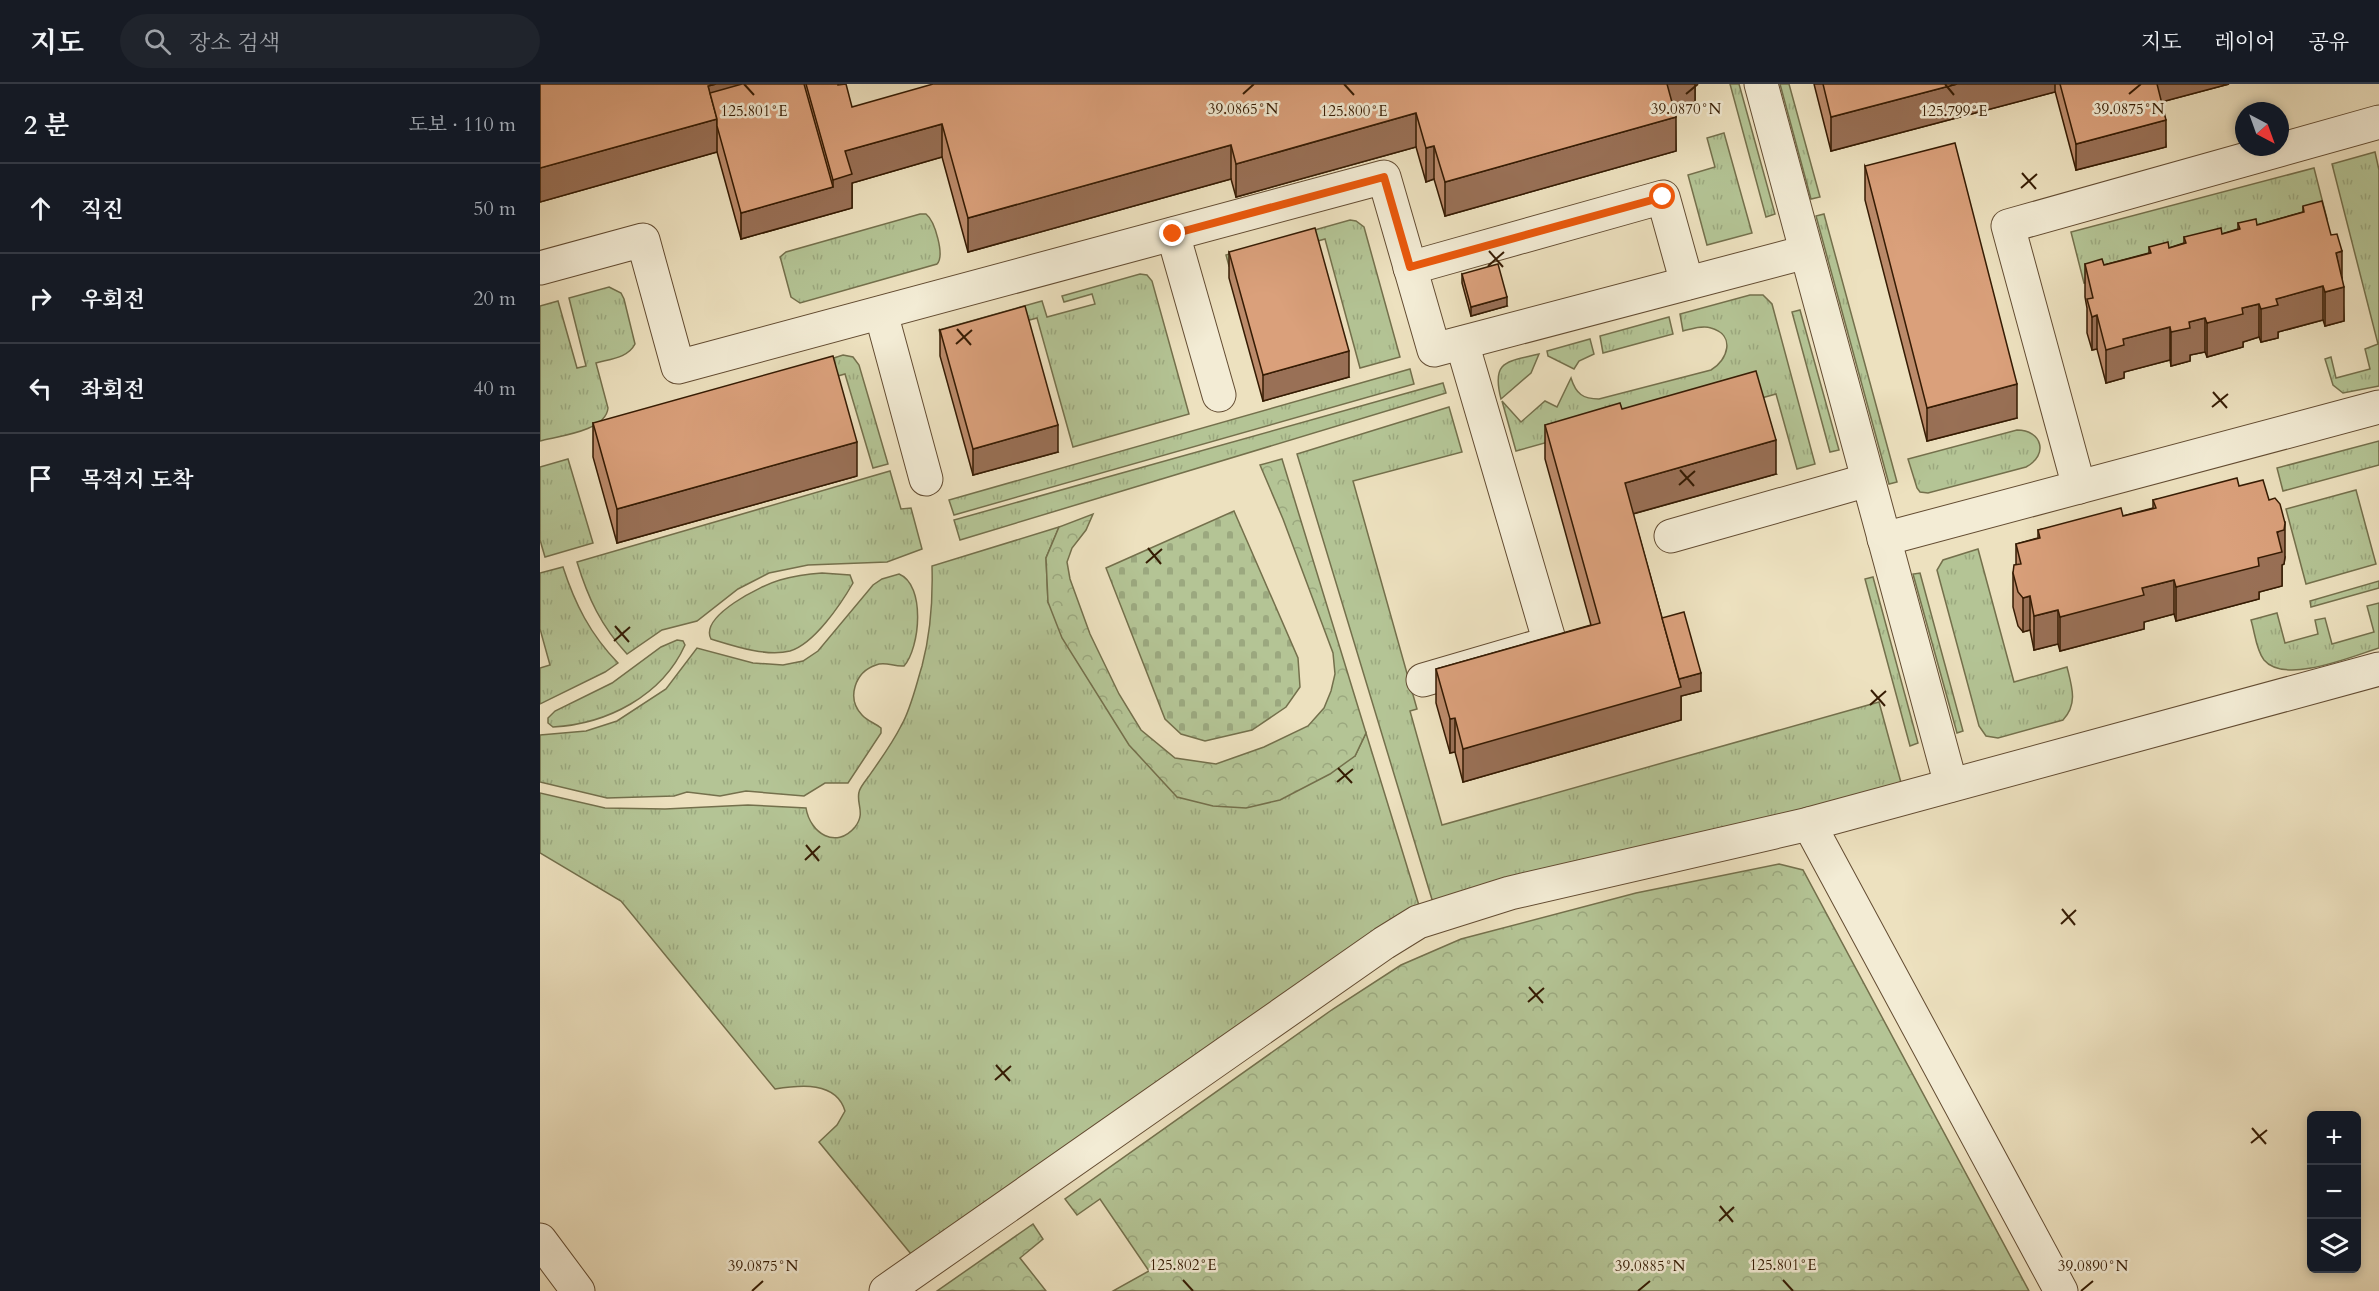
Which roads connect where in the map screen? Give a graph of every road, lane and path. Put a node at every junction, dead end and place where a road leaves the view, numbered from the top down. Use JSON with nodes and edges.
{"nodes":[{"id":1,"x":1761,"y":84,"type":"edge"},
{"id":2,"x":2379,"y":122,"type":"edge"},
{"id":3,"x":1173,"y":234,"type":"junction"},
{"id":4,"x":1806,"y":252,"type":"junction"},
{"id":5,"x":1410,"y":267,"type":"junction"},
{"id":6,"x":540,"y":268,"type":"edge"},
{"id":7,"x":1687,"y":283,"type":"junction"},
{"id":8,"x":881,"y":312,"type":"junction"},
{"id":9,"x":1462,"y":343,"type":"junction"},
{"id":10,"x":1219,"y":395,"type":"dead end"},
{"id":11,"x":2379,"y":407,"type":"edge"},
{"id":12,"x":926,"y":479,"type":"dead end"},
{"id":13,"x":1868,"y":480,"type":"junction"},
{"id":14,"x":2079,"y":487,"type":"junction"},
{"id":15,"x":1671,"y":536,"type":"dead end"},
{"id":16,"x":1884,"y":539,"type":"junction"},
{"id":17,"x":2379,"y":669,"type":"edge"},
{"id":18,"x":1423,"y":681,"type":"dead end"},
{"id":19,"x":1951,"y":785,"type":"junction"},
{"id":20,"x":1809,"y":824,"type":"junction"},
{"id":21,"x":540,"y":1240,"type":"edge"},
{"id":22,"x":578,"y":1291,"type":"edge"},
{"id":23,"x":886,"y":1291,"type":"edge"},
{"id":24,"x":2061,"y":1291,"type":"edge"}],
"edges":[{"from":1,"to":4,"type":"street"},
{"from":2,"to":14,"type":"street"},
{"from":3,"to":5,"type":"street"},
{"from":3,"to":8,"type":"street"},
{"from":3,"to":10,"type":"street"},
{"from":4,"to":7,"type":"street"},
{"from":4,"to":13,"type":"street"},
{"from":5,"to":7,"type":"street"},
{"from":5,"to":9,"type":"street"},
{"from":6,"to":8,"type":"street"},
{"from":7,"to":9,"type":"street"},
{"from":8,"to":12,"type":"street"},
{"from":9,"to":18,"type":"street"},
{"from":11,"to":14,"type":"street"},
{"from":13,"to":15,"type":"street"},
{"from":13,"to":16,"type":"street"},
{"from":14,"to":16,"type":"street"},
{"from":16,"to":19,"type":"street"},
{"from":17,"to":19,"type":"street"},
{"from":19,"to":20,"type":"street"},
{"from":20,"to":23,"type":"street"},
{"from":20,"to":24,"type":"street"},
{"from":21,"to":22,"type":"street"}]}
